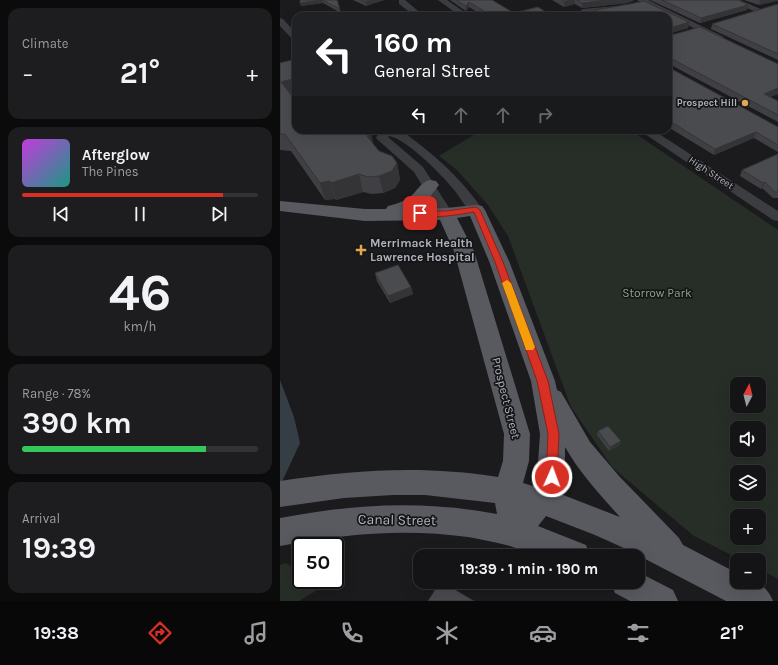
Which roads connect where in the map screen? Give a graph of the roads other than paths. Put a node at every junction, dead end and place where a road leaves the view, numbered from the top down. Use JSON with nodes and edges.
{"nodes":[{"id":1,"x":442,"y":0,"type":"edge"},
{"id":2,"x":733,"y":0,"type":"edge"},
{"id":3,"x":402,"y":2,"type":"dead end"},
{"id":4,"x":638,"y":3,"type":"edge"},
{"id":5,"x":415,"y":12,"type":"edge"},
{"id":6,"x":460,"y":12,"type":"edge"},
{"id":7,"x":583,"y":12,"type":"dead end"},
{"id":8,"x":660,"y":12,"type":"edge"},
{"id":9,"x":744,"y":15,"type":"edge"},
{"id":10,"x":672,"y":17,"type":"edge"},
{"id":11,"x":280,"y":21,"type":"edge"},
{"id":12,"x":714,"y":24,"type":"edge"},
{"id":13,"x":700,"y":28,"type":"junction"},
{"id":14,"x":687,"y":32,"type":"edge"},
{"id":15,"x":292,"y":34,"type":"edge"},
{"id":16,"x":730,"y":42,"type":"edge"},
{"id":17,"x":383,"y":134,"type":"edge"},
{"id":18,"x":398,"y":134,"type":"edge"},
{"id":19,"x":651,"y":134,"type":"edge"},
{"id":20,"x":430,"y":185,"type":"junction"},
{"id":21,"x":280,"y":206,"type":"edge"},
{"id":22,"x":365,"y":215,"type":"junction"},
{"id":23,"x":479,"y":215,"type":"junction"},
{"id":24,"x":778,"y":217,"type":"edge"},
{"id":25,"x":449,"y":220,"type":"junction"},
{"id":26,"x":542,"y":381,"type":"junction"},
{"id":27,"x":507,"y":492,"type":"junction"},
{"id":28,"x":280,"y":494,"type":"edge"},
{"id":29,"x":540,"y":502,"type":"junction"},
{"id":30,"x":280,"y":532,"type":"edge"},
{"id":31,"x":514,"y":532,"type":"junction"},
{"id":32,"x":557,"y":549,"type":"edge"},
{"id":33,"x":681,"y":560,"type":"junction"},
{"id":34,"x":639,"y":589,"type":"edge"},
{"id":35,"x":662,"y":601,"type":"edge"},
{"id":36,"x":757,"y":601,"type":"edge"}],
"edges":[{"from":1,"to":6,"type":"street"},
{"from":2,"to":9,"type":"street"},
{"from":3,"to":5,"type":"street"},
{"from":4,"to":7,"type":"street"},
{"from":4,"to":8,"type":"street"},
{"from":10,"to":13,"type":"street"},
{"from":11,"to":15,"type":"street"},
{"from":12,"to":13,"type":"street"},
{"from":13,"to":14,"type":"street"},
{"from":13,"to":16,"type":"street"},
{"from":17,"to":20,"type":"street","name":"Prospect Street"},
{"from":18,"to":23,"type":"street","name":"Prospect Street"},
{"from":19,"to":24,"type":"street","name":"High Street"},
{"from":20,"to":22,"type":"main road"},
{"from":20,"to":25,"type":"street","name":"Prospect Street"},
{"from":21,"to":22,"type":"main road"},
{"from":22,"to":25,"type":"main road"},
{"from":23,"to":25,"type":"main road"},
{"from":23,"to":26,"type":"main road","name":"Prospect Street"},
{"from":25,"to":27,"type":"main road","name":"Prospect Street"},
{"from":26,"to":29,"type":"main road","name":"Prospect Street"},
{"from":26,"to":33,"type":"main road","name":"Prospect Street"},
{"from":27,"to":28,"type":"main road"},
{"from":27,"to":29,"type":"main road"},
{"from":27,"to":31,"type":"main road","name":"Prospect Street"},
{"from":29,"to":31,"type":"main road","name":"Prospect Street"},
{"from":29,"to":33,"type":"main road"},
{"from":30,"to":31,"type":"main road","name":"Canal Street"},
{"from":31,"to":32,"type":"main road","name":"Canal Street"},
{"from":33,"to":36,"type":"main road"},
{"from":34,"to":35,"type":"main road"}]}
